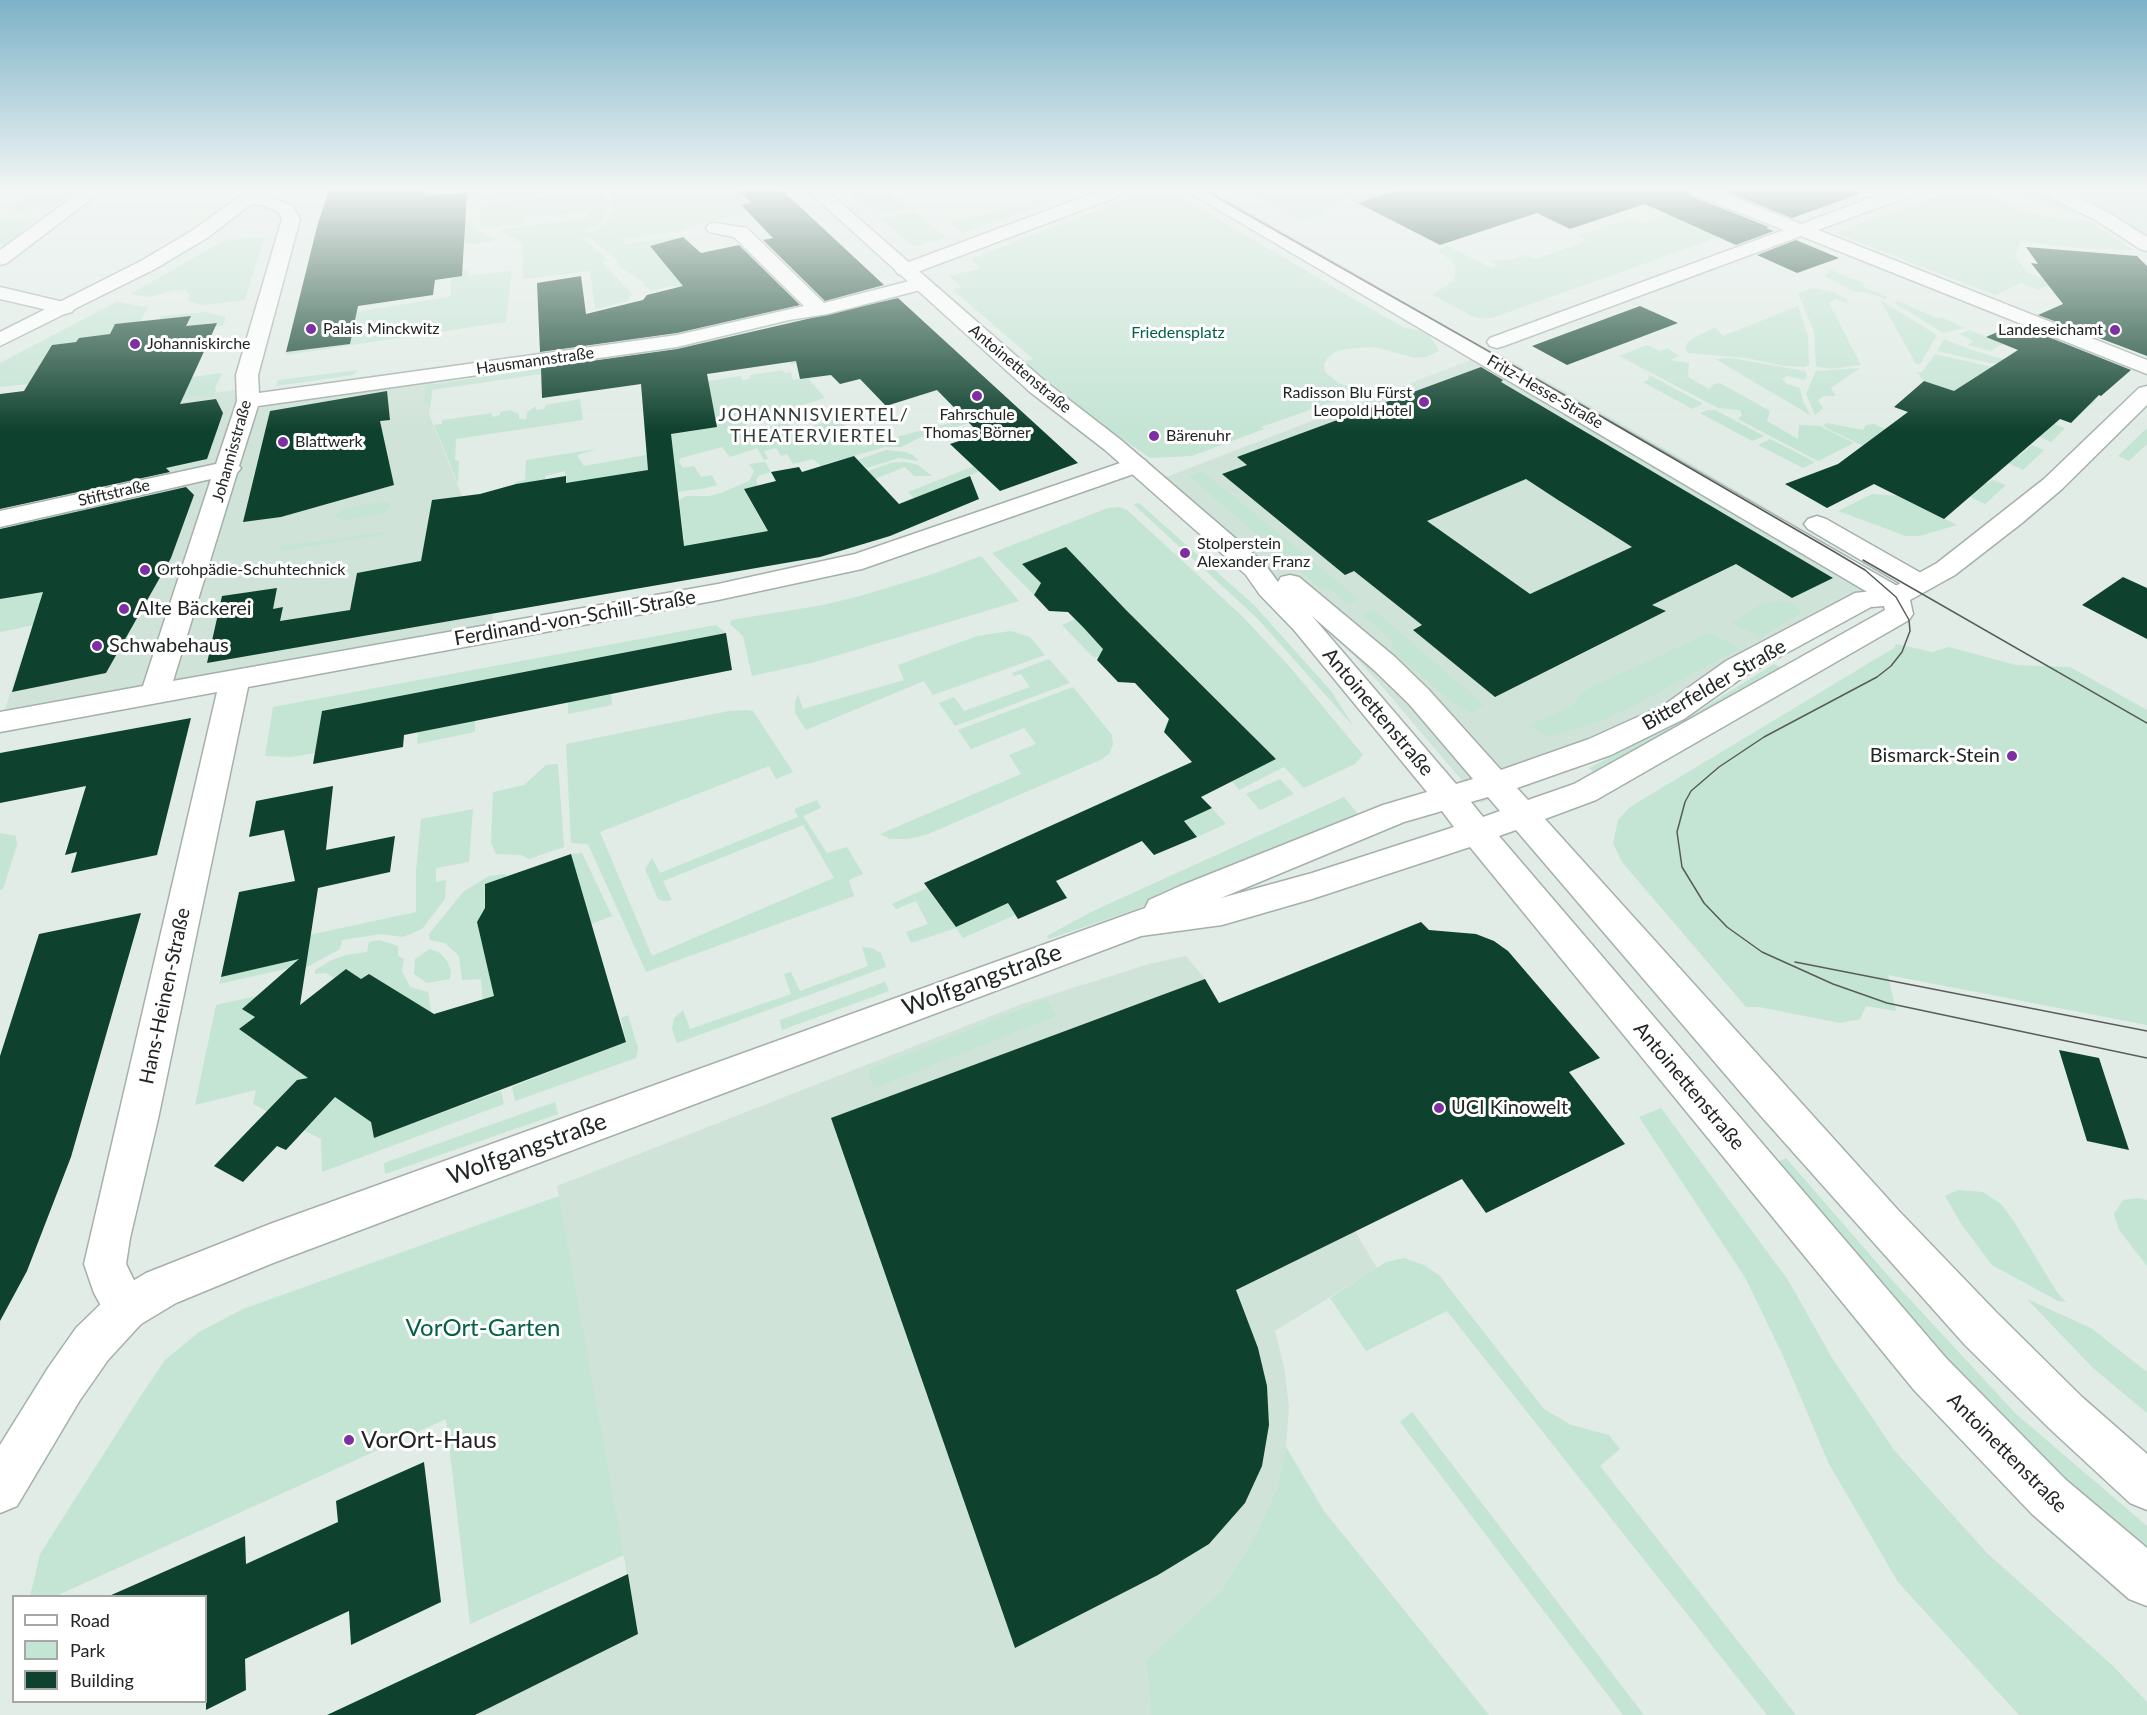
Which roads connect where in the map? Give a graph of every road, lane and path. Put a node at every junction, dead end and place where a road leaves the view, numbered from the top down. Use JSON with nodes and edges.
{"nodes":[{"id":1,"x":117,"y":270,"type":"edge"},
{"id":2,"x":277,"y":270,"type":"edge"},
{"id":3,"x":779,"y":270,"type":"edge"},
{"id":4,"x":905,"y":270,"type":"edge"},
{"id":5,"x":929,"y":270,"type":"edge"},
{"id":6,"x":1336,"y":270,"type":"edge"},
{"id":7,"x":1363,"y":270,"type":"edge"},
{"id":8,"x":1684,"y":270,"type":"edge"},
{"id":9,"x":1901,"y":270,"type":"edge"},
{"id":10,"x":913,"y":277,"type":"junction"},
{"id":11,"x":0,"y":293,"type":"edge"},
{"id":12,"x":56,"y":306,"type":"junction"},
{"id":13,"x":820,"y":310,"type":"junction"},
{"id":14,"x":1453,"y":318,"type":"dead end"},
{"id":15,"x":0,"y":327,"type":"edge"},
{"id":16,"x":0,"y":340,"type":"edge"},
{"id":17,"x":2147,"y":368,"type":"edge"},
{"id":18,"x":2147,"y":393,"type":"edge"},
{"id":19,"x":248,"y":401,"type":"junction"},
{"id":20,"x":1661,"y":435,"type":"dead end"},
{"id":21,"x":1137,"y":465,"type":"junction"},
{"id":22,"x":229,"y":468,"type":"junction"},
{"id":23,"x":1795,"y":512,"type":"dead end"},
{"id":24,"x":0,"y":519,"type":"edge"},
{"id":25,"x":1255,"y":569,"type":"junction"},
{"id":26,"x":1907,"y":590,"type":"junction"},
{"id":27,"x":235,"y":679,"type":"junction"},
{"id":28,"x":155,"y":693,"type":"junction"},
{"id":29,"x":0,"y":722,"type":"edge"},
{"id":30,"x":1495,"y":784,"type":"junction"},
{"id":31,"x":1449,"y":797,"type":"junction"},
{"id":32,"x":1523,"y":816,"type":"junction"},
{"id":33,"x":1477,"y":831,"type":"junction"},
{"id":34,"x":1139,"y":923,"type":"junction"},
{"id":35,"x":126,"y":1309,"type":"junction"},
{"id":36,"x":2147,"y":1486,"type":"edge"},
{"id":37,"x":0,"y":1489,"type":"edge"},
{"id":38,"x":2147,"y":1581,"type":"edge"}],
"edges":[{"from":1,"to":12,"type":"street"},
{"from":2,"to":19,"type":"street","name":"Johannisstraße"},
{"from":3,"to":13,"type":"street"},
{"from":4,"to":10,"type":"street","name":"Antoinettenstraße"},
{"from":5,"to":10,"type":"street"},
{"from":6,"to":26,"type":"street","name":"Fritz-Hesse-Straße"},
{"from":7,"to":14,"type":"street"},
{"from":8,"to":20,"type":"street","name":"Fritz-Hesse-Straße"},
{"from":9,"to":17,"type":"street"},
{"from":10,"to":13,"type":"street","name":"Hausmannstraße"},
{"from":10,"to":21,"type":"street","name":"Antoinettenstraße"},
{"from":11,"to":12,"type":"street"},
{"from":12,"to":15,"type":"street"},
{"from":12,"to":16,"type":"street"},
{"from":13,"to":19,"type":"street","name":"Hausmannstraße"},
{"from":18,"to":26,"type":"street","name":"Bitterfelder Straße"},
{"from":19,"to":22,"type":"street","name":"Johannisstraße"},
{"from":21,"to":25,"type":"street","name":"Antoinettenstraße"},
{"from":21,"to":27,"type":"street","name":"Ferdinand-von-Schill-Straße"},
{"from":22,"to":24,"type":"street","name":"Stiftstraße"},
{"from":22,"to":28,"type":"street","name":"Johannisstraße"},
{"from":23,"to":26,"type":"street"},
{"from":25,"to":30,"type":"street","name":"Antoinettenstraße"},
{"from":25,"to":31,"type":"street","name":"Antoinettenstraße"},
{"from":26,"to":30,"type":"street","name":"Bitterfelder Straße"},
{"from":26,"to":32,"type":"street","name":"Bitterfelder Straße"},
{"from":27,"to":28,"type":"street","name":"Ferdinand-von-Schill-Straße"},
{"from":27,"to":35,"type":"street","name":"Hans-Heinen-Straße"},
{"from":28,"to":29,"type":"street","name":"Ferdinand-von-Schill-Straße"},
{"from":30,"to":31,"type":"street","name":"Wolfgangstraße"},
{"from":30,"to":32,"type":"street","name":"Antoinettenstraße"},
{"from":31,"to":33,"type":"street","name":"Antoinettenstraße"},
{"from":31,"to":34,"type":"street","name":"Wolfgangstraße"},
{"from":32,"to":33,"type":"street","name":"Wolfgangstraße"},
{"from":32,"to":36,"type":"street","name":"Antoinettenstraße"},
{"from":33,"to":34,"type":"street","name":"Wolfgangstraße"},
{"from":33,"to":38,"type":"street","name":"Antoinettenstraße"},
{"from":34,"to":35,"type":"street","name":"Wolfgangstraße"},
{"from":35,"to":37,"type":"street","name":"Wolfgangstraße"}]}
